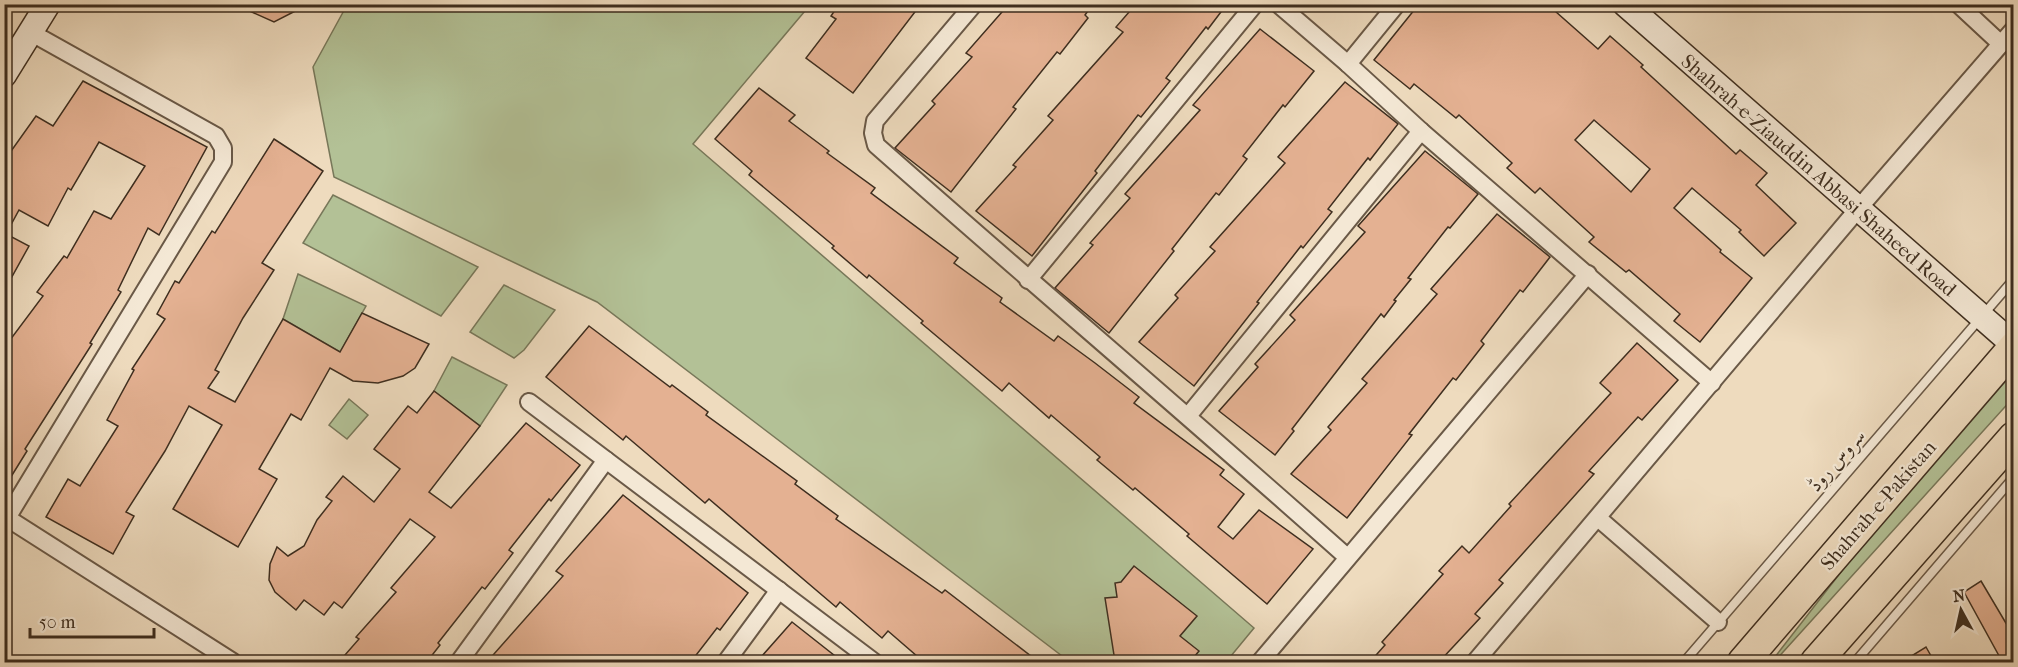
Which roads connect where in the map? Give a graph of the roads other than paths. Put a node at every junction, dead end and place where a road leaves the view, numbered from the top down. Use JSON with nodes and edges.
{"nodes":[{"id":1,"x":48,"y":4,"type":"edge"},
{"id":2,"x":974,"y":4,"type":"edge"},
{"id":3,"x":1255,"y":4,"type":"edge"},
{"id":4,"x":1278,"y":4,"type":"edge"},
{"id":5,"x":1397,"y":4,"type":"edge"},
{"id":6,"x":1625,"y":4,"type":"edge"},
{"id":7,"x":1958,"y":4,"type":"edge"},
{"id":8,"x":2013,"y":29,"type":"edge"},
{"id":9,"x":30,"y":32,"type":"junction"},
{"id":10,"x":2001,"y":44,"type":"junction"},
{"id":11,"x":1348,"y":64,"type":"junction"},
{"id":12,"x":4,"y":75,"type":"edge"},
{"id":13,"x":1421,"y":131,"type":"junction"},
{"id":14,"x":1858,"y":208,"type":"junction"},
{"id":15,"x":1588,"y":274,"type":"junction"},
{"id":16,"x":2013,"y":279,"type":"edge"},
{"id":17,"x":1028,"y":280,"type":"junction"},
{"id":18,"x":1981,"y":316,"type":"junction"},
{"id":19,"x":2013,"y":346,"type":"edge"},
{"id":20,"x":1712,"y":383,"type":"junction"},
{"id":21,"x":529,"y":402,"type":"dead end"},
{"id":22,"x":1188,"y":416,"type":"junction"},
{"id":23,"x":2013,"y":437,"type":"edge"},
{"id":24,"x":606,"y":460,"type":"junction"},
{"id":25,"x":2013,"y":477,"type":"edge"},
{"id":26,"x":6,"y":517,"type":"edge"},
{"id":27,"x":1598,"y":518,"type":"junction"},
{"id":28,"x":1347,"y":557,"type":"junction"},
{"id":29,"x":779,"y":590,"type":"junction"},
{"id":30,"x":1718,"y":622,"type":"junction"},
{"id":31,"x":1818,"y":661,"type":"edge"},
{"id":32,"x":233,"y":663,"type":"edge"},
{"id":33,"x":459,"y":663,"type":"edge"},
{"id":34,"x":726,"y":663,"type":"edge"},
{"id":35,"x":874,"y":663,"type":"edge"},
{"id":36,"x":1260,"y":663,"type":"edge"},
{"id":37,"x":1475,"y":663,"type":"edge"},
{"id":38,"x":1684,"y":663,"type":"edge"},
{"id":39,"x":1743,"y":663,"type":"edge"},
{"id":40,"x":1855,"y":663,"type":"edge"}],
"edges":[{"from":1,"to":9,"type":"street"},
{"from":2,"to":17,"type":"street"},
{"from":3,"to":17,"type":"street"},
{"from":4,"to":11,"type":"street"},
{"from":5,"to":11,"type":"street"},
{"from":6,"to":14,"type":"street","name":"Shahrah-e-Ziauddin Abbasi Shaheed Road"},
{"from":7,"to":10,"type":"street"},
{"from":8,"to":10,"type":"street"},
{"from":9,"to":12,"type":"street"},
{"from":9,"to":26,"type":"street"},
{"from":10,"to":14,"type":"street"},
{"from":11,"to":13,"type":"street"},
{"from":13,"to":15,"type":"street"},
{"from":13,"to":22,"type":"street"},
{"from":14,"to":18,"type":"street","name":"Shahrah-e-Ziauddin Abbasi Shaheed Road"},
{"from":14,"to":20,"type":"street"},
{"from":15,"to":20,"type":"street"},
{"from":15,"to":28,"type":"street"},
{"from":16,"to":18,"type":"lane","name":"سروس روڈ"},
{"from":17,"to":22,"type":"street"},
{"from":18,"to":19,"type":"street","name":"Shahrah-e-Ziauddin Abbasi Shaheed Road"},
{"from":18,"to":30,"type":"lane","name":"سروس روڈ"},
{"from":19,"to":39,"type":"highway","name":"Shahrah-e-Pakistan"},
{"from":20,"to":27,"type":"street"},
{"from":21,"to":24,"type":"street"},
{"from":22,"to":28,"type":"street"},
{"from":23,"to":31,"type":"highway"},
{"from":24,"to":29,"type":"street"},
{"from":24,"to":33,"type":"street"},
{"from":25,"to":40,"type":"lane"},
{"from":26,"to":32,"type":"street"},
{"from":27,"to":30,"type":"street"},
{"from":27,"to":37,"type":"street"},
{"from":28,"to":36,"type":"street"},
{"from":29,"to":34,"type":"street"},
{"from":29,"to":35,"type":"street"},
{"from":30,"to":38,"type":"lane","name":"سروس روڈ"}]}
